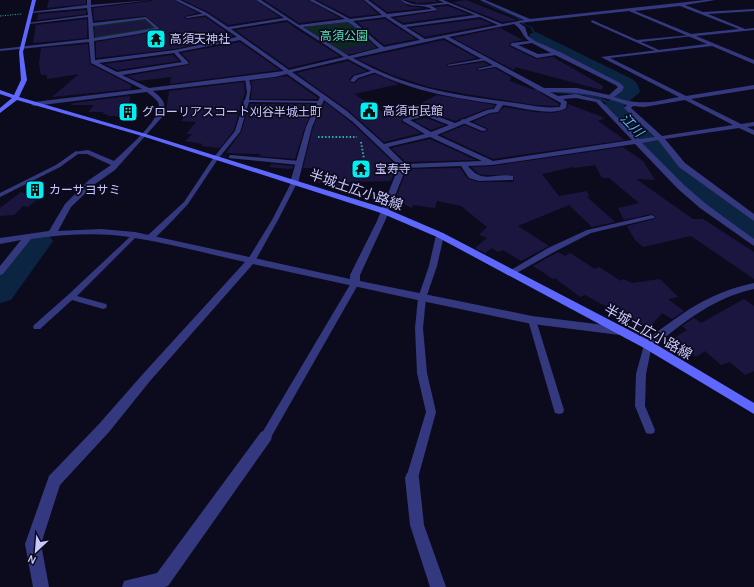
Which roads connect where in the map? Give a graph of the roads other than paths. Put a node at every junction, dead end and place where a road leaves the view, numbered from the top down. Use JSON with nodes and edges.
{"nodes":[{"id":1,"x":34,"y":0,"type":"edge"},
{"id":2,"x":150,"y":0,"type":"edge"},
{"id":3,"x":177,"y":0,"type":"edge"},
{"id":4,"x":259,"y":0,"type":"edge"},
{"id":5,"x":266,"y":0,"type":"edge"},
{"id":6,"x":311,"y":0,"type":"edge"},
{"id":7,"x":366,"y":0,"type":"edge"},
{"id":8,"x":402,"y":0,"type":"edge"},
{"id":9,"x":440,"y":0,"type":"edge"},
{"id":10,"x":482,"y":0,"type":"edge"},
{"id":11,"x":667,"y":0,"type":"edge"},
{"id":12,"x":713,"y":0,"type":"edge"},
{"id":13,"x":89,"y":3,"type":"edge"},
{"id":14,"x":447,"y":3,"type":"junction"},
{"id":15,"x":427,"y":5,"type":"junction"},
{"id":16,"x":680,"y":5,"type":"junction"},
{"id":17,"x":629,"y":10,"type":"junction"},
{"id":18,"x":754,"y":10,"type":"edge"},
{"id":19,"x":28,"y":13,"type":"junction"},
{"id":20,"x":702,"y":13,"type":"junction"},
{"id":21,"x":206,"y":14,"type":"junction"},
{"id":22,"x":385,"y":15,"type":"junction"},
{"id":23,"x":90,"y":16,"type":"junction"},
{"id":24,"x":480,"y":16,"type":"junction"},
{"id":25,"x":187,"y":17,"type":"dead end"},
{"id":26,"x":288,"y":19,"type":"junction"},
{"id":27,"x":535,"y":19,"type":"junction"},
{"id":28,"x":349,"y":20,"type":"junction"},
{"id":29,"x":529,"y":20,"type":"junction"},
{"id":30,"x":592,"y":21,"type":"dead end"},
{"id":31,"x":514,"y":22,"type":"junction"},
{"id":32,"x":29,"y":23,"type":"junction"},
{"id":33,"x":500,"y":24,"type":"junction"},
{"id":34,"x":545,"y":24,"type":"dead end"},
{"id":35,"x":90,"y":25,"type":"junction"},
{"id":36,"x":299,"y":26,"type":"junction"},
{"id":37,"x":403,"y":26,"type":"junction"},
{"id":38,"x":227,"y":28,"type":"junction"},
{"id":39,"x":754,"y":29,"type":"edge"},
{"id":40,"x":745,"y":30,"type":"junction"},
{"id":41,"x":690,"y":35,"type":"junction"},
{"id":42,"x":444,"y":37,"type":"junction"},
{"id":43,"x":241,"y":38,"type":"junction"},
{"id":44,"x":91,"y":40,"type":"junction"},
{"id":45,"x":425,"y":41,"type":"junction"},
{"id":46,"x":636,"y":41,"type":"junction"},
{"id":47,"x":533,"y":42,"type":"junction"},
{"id":48,"x":713,"y":45,"type":"junction"},
{"id":49,"x":23,"y":48,"type":"junction"},
{"id":50,"x":0,"y":50,"type":"edge"},
{"id":51,"x":175,"y":50,"type":"junction"},
{"id":52,"x":383,"y":50,"type":"junction"},
{"id":53,"x":658,"y":51,"type":"junction"},
{"id":54,"x":558,"y":53,"type":"junction"},
{"id":55,"x":349,"y":57,"type":"junction"},
{"id":56,"x":486,"y":59,"type":"junction"},
{"id":57,"x":93,"y":62,"type":"junction"},
{"id":58,"x":754,"y":62,"type":"edge"},
{"id":59,"x":498,"y":65,"type":"junction"},
{"id":60,"x":449,"y":66,"type":"dead end"},
{"id":61,"x":479,"y":69,"type":"dead end"},
{"id":62,"x":374,"y":71,"type":"junction"},
{"id":63,"x":287,"y":72,"type":"junction"},
{"id":64,"x":117,"y":74,"type":"junction"},
{"id":65,"x":247,"y":79,"type":"junction"},
{"id":66,"x":352,"y":81,"type":"dead end"},
{"id":67,"x":754,"y":87,"type":"edge"},
{"id":68,"x":148,"y":90,"type":"junction"},
{"id":69,"x":544,"y":90,"type":"junction"},
{"id":70,"x":0,"y":92,"type":"edge"},
{"id":71,"x":554,"y":96,"type":"junction"},
{"id":72,"x":609,"y":97,"type":"junction"},
{"id":73,"x":16,"y":98,"type":"junction"},
{"id":74,"x":686,"y":98,"type":"junction"},
{"id":75,"x":321,"y":100,"type":"junction"},
{"id":76,"x":246,"y":101,"type":"junction"},
{"id":77,"x":501,"y":103,"type":"junction"},
{"id":78,"x":34,"y":104,"type":"junction"},
{"id":79,"x":632,"y":104,"type":"junction"},
{"id":80,"x":0,"y":111,"type":"edge"},
{"id":81,"x":463,"y":121,"type":"junction"},
{"id":82,"x":754,"y":124,"type":"edge"},
{"id":83,"x":454,"y":125,"type":"junction"},
{"id":84,"x":741,"y":126,"type":"junction"},
{"id":85,"x":484,"y":130,"type":"dead end"},
{"id":86,"x":754,"y":133,"type":"edge"},
{"id":87,"x":144,"y":135,"type":"junction"},
{"id":88,"x":431,"y":135,"type":"junction"},
{"id":89,"x":659,"y":138,"type":"junction"},
{"id":90,"x":637,"y":141,"type":"junction"},
{"id":91,"x":383,"y":146,"type":"junction"},
{"id":92,"x":76,"y":154,"type":"joint"},
{"id":93,"x":231,"y":157,"type":"dead end"},
{"id":94,"x":216,"y":158,"type":"junction"},
{"id":95,"x":299,"y":163,"type":"junction"},
{"id":96,"x":492,"y":163,"type":"junction"},
{"id":97,"x":116,"y":164,"type":"junction"},
{"id":98,"x":463,"y":164,"type":"junction"},
{"id":99,"x":403,"y":166,"type":"junction"},
{"id":100,"x":510,"y":178,"type":"dead end"},
{"id":101,"x":294,"y":183,"type":"junction"},
{"id":102,"x":0,"y":195,"type":"edge"},
{"id":103,"x":384,"y":211,"type":"junction"},
{"id":104,"x":652,"y":217,"type":"dead end"},
{"id":105,"x":754,"y":218,"type":"edge"},
{"id":106,"x":52,"y":233,"type":"junction"},
{"id":107,"x":135,"y":235,"type":"junction"},
{"id":108,"x":440,"y":235,"type":"junction"},
{"id":109,"x":29,"y":236,"type":"junction"},
{"id":110,"x":150,"y":238,"type":"junction"},
{"id":111,"x":0,"y":241,"type":"edge"},
{"id":112,"x":754,"y":243,"type":"edge"},
{"id":113,"x":251,"y":261,"type":"junction"},
{"id":114,"x":0,"y":272,"type":"edge"},
{"id":115,"x":510,"y":273,"type":"junction"},
{"id":116,"x":355,"y":283,"type":"junction"},
{"id":117,"x":754,"y":286,"type":"edge"},
{"id":118,"x":71,"y":297,"type":"junction"},
{"id":119,"x":422,"y":298,"type":"junction"},
{"id":120,"x":103,"y":306,"type":"dead end"},
{"id":121,"x":532,"y":320,"type":"junction"},
{"id":122,"x":37,"y":326,"type":"dead end"},
{"id":123,"x":620,"y":331,"type":"junction"},
{"id":124,"x":648,"y":345,"type":"junction"},
{"id":125,"x":754,"y":409,"type":"edge"},
{"id":126,"x":559,"y":410,"type":"dead end"},
{"id":127,"x":650,"y":430,"type":"dead end"},
{"id":128,"x":266,"y":436,"type":"joint"},
{"id":129,"x":412,"y":478,"type":"joint"},
{"id":130,"x":41,"y":587,"type":"edge"},
{"id":131,"x":130,"y":587,"type":"edge"},
{"id":132,"x":438,"y":587,"type":"edge"}],
"edges":[{"from":1,"to":19,"type":"main road"},
{"from":2,"to":13,"type":"street"},
{"from":3,"to":21,"type":"street"},
{"from":4,"to":5,"type":"street"},
{"from":4,"to":26,"type":"street"},
{"from":6,"to":28,"type":"street"},
{"from":7,"to":22,"type":"street"},
{"from":8,"to":15,"type":"street"},
{"from":9,"to":14,"type":"street"},
{"from":10,"to":29,"type":"street"},
{"from":11,"to":16,"type":"street"},
{"from":12,"to":16,"type":"street"},
{"from":13,"to":19,"type":"street"},
{"from":13,"to":23,"type":"street"},
{"from":14,"to":15,"type":"lane"},
{"from":14,"to":24,"type":"street"},
{"from":15,"to":22,"type":"street"},
{"from":16,"to":17,"type":"street"},
{"from":16,"to":20,"type":"street"},
{"from":17,"to":27,"type":"street"},
{"from":17,"to":41,"type":"street"},
{"from":18,"to":20,"type":"street"},
{"from":19,"to":32,"type":"main road"},
{"from":20,"to":40,"type":"street"},
{"from":21,"to":25,"type":"lane"},
{"from":21,"to":38,"type":"street"},
{"from":22,"to":28,"type":"street"},
{"from":22,"to":37,"type":"street"},
{"from":23,"to":32,"type":"street"},
{"from":23,"to":35,"type":"street"},
{"from":24,"to":33,"type":"street"},
{"from":24,"to":37,"type":"street"},
{"from":26,"to":36,"type":"street"},
{"from":26,"to":38,"type":"street"},
{"from":27,"to":29,"type":"street"},
{"from":27,"to":34,"type":"street"},
{"from":28,"to":36,"type":"street"},
{"from":28,"to":52,"type":"street"},
{"from":29,"to":31,"type":"street"},
{"from":30,"to":46,"type":"lane"},
{"from":31,"to":33,"type":"street"},
{"from":31,"to":47,"type":"street"},
{"from":32,"to":49,"type":"main road"},
{"from":33,"to":42,"type":"street"},
{"from":35,"to":44,"type":"street"},
{"from":35,"to":44,"type":"street"},
{"from":36,"to":55,"type":"street"},
{"from":37,"to":45,"type":"street"},
{"from":38,"to":43,"type":"street"},
{"from":39,"to":40,"type":"street"},
{"from":40,"to":41,"type":"street"},
{"from":41,"to":46,"type":"lane"},
{"from":41,"to":48,"type":"street"},
{"from":42,"to":45,"type":"street"},
{"from":42,"to":56,"type":"street"},
{"from":43,"to":51,"type":"street"},
{"from":43,"to":63,"type":"street"},
{"from":44,"to":49,"type":"street"},
{"from":44,"to":57,"type":"street"},
{"from":45,"to":52,"type":"street"},
{"from":46,"to":53,"type":"lane"},
{"from":47,"to":54,"type":"street"},
{"from":47,"to":54,"type":"street"},
{"from":48,"to":53,"type":"street"},
{"from":48,"to":58,"type":"street"},
{"from":49,"to":50,"type":"street"},
{"from":49,"to":73,"type":"main road"},
{"from":51,"to":57,"type":"street"},
{"from":51,"to":64,"type":"street"},
{"from":52,"to":55,"type":"street"},
{"from":53,"to":74,"type":"street"},
{"from":54,"to":72,"type":"street"},
{"from":55,"to":62,"type":"street"},
{"from":55,"to":63,"type":"street"},
{"from":56,"to":59,"type":"street"},
{"from":56,"to":60,"type":"lane"},
{"from":57,"to":64,"type":"street"},
{"from":59,"to":61,"type":"lane"},
{"from":59,"to":69,"type":"street"},
{"from":62,"to":66,"type":"lane"},
{"from":62,"to":77,"type":"street"},
{"from":63,"to":65,"type":"street"},
{"from":63,"to":75,"type":"street"},
{"from":64,"to":68,"type":"street"},
{"from":65,"to":68,"type":"street"},
{"from":65,"to":76,"type":"lane"},
{"from":67,"to":74,"type":"street"},
{"from":68,"to":78,"type":"street"},
{"from":68,"to":87,"type":"street"},
{"from":69,"to":71,"type":"street"},
{"from":69,"to":72,"type":"street"},
{"from":70,"to":73,"type":"main road","name":"半城土広小路線"},
{"from":71,"to":77,"type":"street"},
{"from":71,"to":90,"type":"street"},
{"from":72,"to":79,"type":"street"},
{"from":73,"to":78,"type":"main road","name":"半城土広小路線"},
{"from":73,"to":80,"type":"main road"},
{"from":74,"to":79,"type":"street"},
{"from":74,"to":84,"type":"street"},
{"from":75,"to":76,"type":"lane"},
{"from":75,"to":91,"type":"street"},
{"from":75,"to":95,"type":"street"},
{"from":76,"to":94,"type":"lane"},
{"from":77,"to":81,"type":"street"},
{"from":78,"to":87,"type":"main road","name":"半城土広小路線"},
{"from":79,"to":89,"type":"street"},
{"from":81,"to":83,"type":"street"},
{"from":81,"to":85,"type":"lane"},
{"from":82,"to":84,"type":"street"},
{"from":83,"to":88,"type":"street"},
{"from":83,"to":88,"type":"street"},
{"from":84,"to":86,"type":"street"},
{"from":84,"to":89,"type":"street"},
{"from":87,"to":94,"type":"main road","name":"半城土広小路線"},
{"from":87,"to":97,"type":"street"},
{"from":88,"to":91,"type":"street"},
{"from":88,"to":96,"type":"street"},
{"from":89,"to":90,"type":"street"},
{"from":89,"to":105,"type":"street"},
{"from":90,"to":96,"type":"street"},
{"from":90,"to":112,"type":"street"},
{"from":91,"to":99,"type":"street"},
{"from":92,"to":97,"type":"street"},
{"from":92,"to":102,"type":"lane"},
{"from":93,"to":95,"type":"lane"},
{"from":94,"to":101,"type":"main road","name":"半城土広小路線"},
{"from":94,"to":110,"type":"lane"},
{"from":95,"to":101,"type":"street"},
{"from":96,"to":98,"type":"street"},
{"from":97,"to":106,"type":"street"},
{"from":98,"to":99,"type":"street"},
{"from":98,"to":100,"type":"street"},
{"from":99,"to":103,"type":"street"},
{"from":101,"to":103,"type":"main road","name":"半城土広小路線"},
{"from":101,"to":113,"type":"lane"},
{"from":103,"to":108,"type":"main road","name":"半城土広小路線"},
{"from":103,"to":116,"type":"street"},
{"from":104,"to":115,"type":"lane"},
{"from":106,"to":107,"type":"street"},
{"from":106,"to":109,"type":"street"},
{"from":107,"to":110,"type":"street"},
{"from":107,"to":118,"type":"lane"},
{"from":108,"to":115,"type":"main road","name":"半城土広小路線"},
{"from":108,"to":119,"type":"lane"},
{"from":109,"to":111,"type":"street"},
{"from":109,"to":114,"type":"street"},
{"from":110,"to":113,"type":"street"},
{"from":113,"to":116,"type":"street"},
{"from":113,"to":130,"type":"street"},
{"from":115,"to":123,"type":"main road","name":"半城土広小路線"},
{"from":116,"to":119,"type":"street"},
{"from":116,"to":128,"type":"lane"},
{"from":117,"to":124,"type":"street"},
{"from":118,"to":120,"type":"lane"},
{"from":118,"to":122,"type":"lane"},
{"from":119,"to":121,"type":"street"},
{"from":119,"to":129,"type":"lane"},
{"from":121,"to":123,"type":"street"},
{"from":121,"to":126,"type":"lane"},
{"from":123,"to":124,"type":"main road","name":"半城土広小路線"},
{"from":124,"to":125,"type":"main road","name":"半城土広小路線"},
{"from":124,"to":127,"type":"lane"},
{"from":128,"to":131,"type":"street"},
{"from":129,"to":132,"type":"street"}]}
